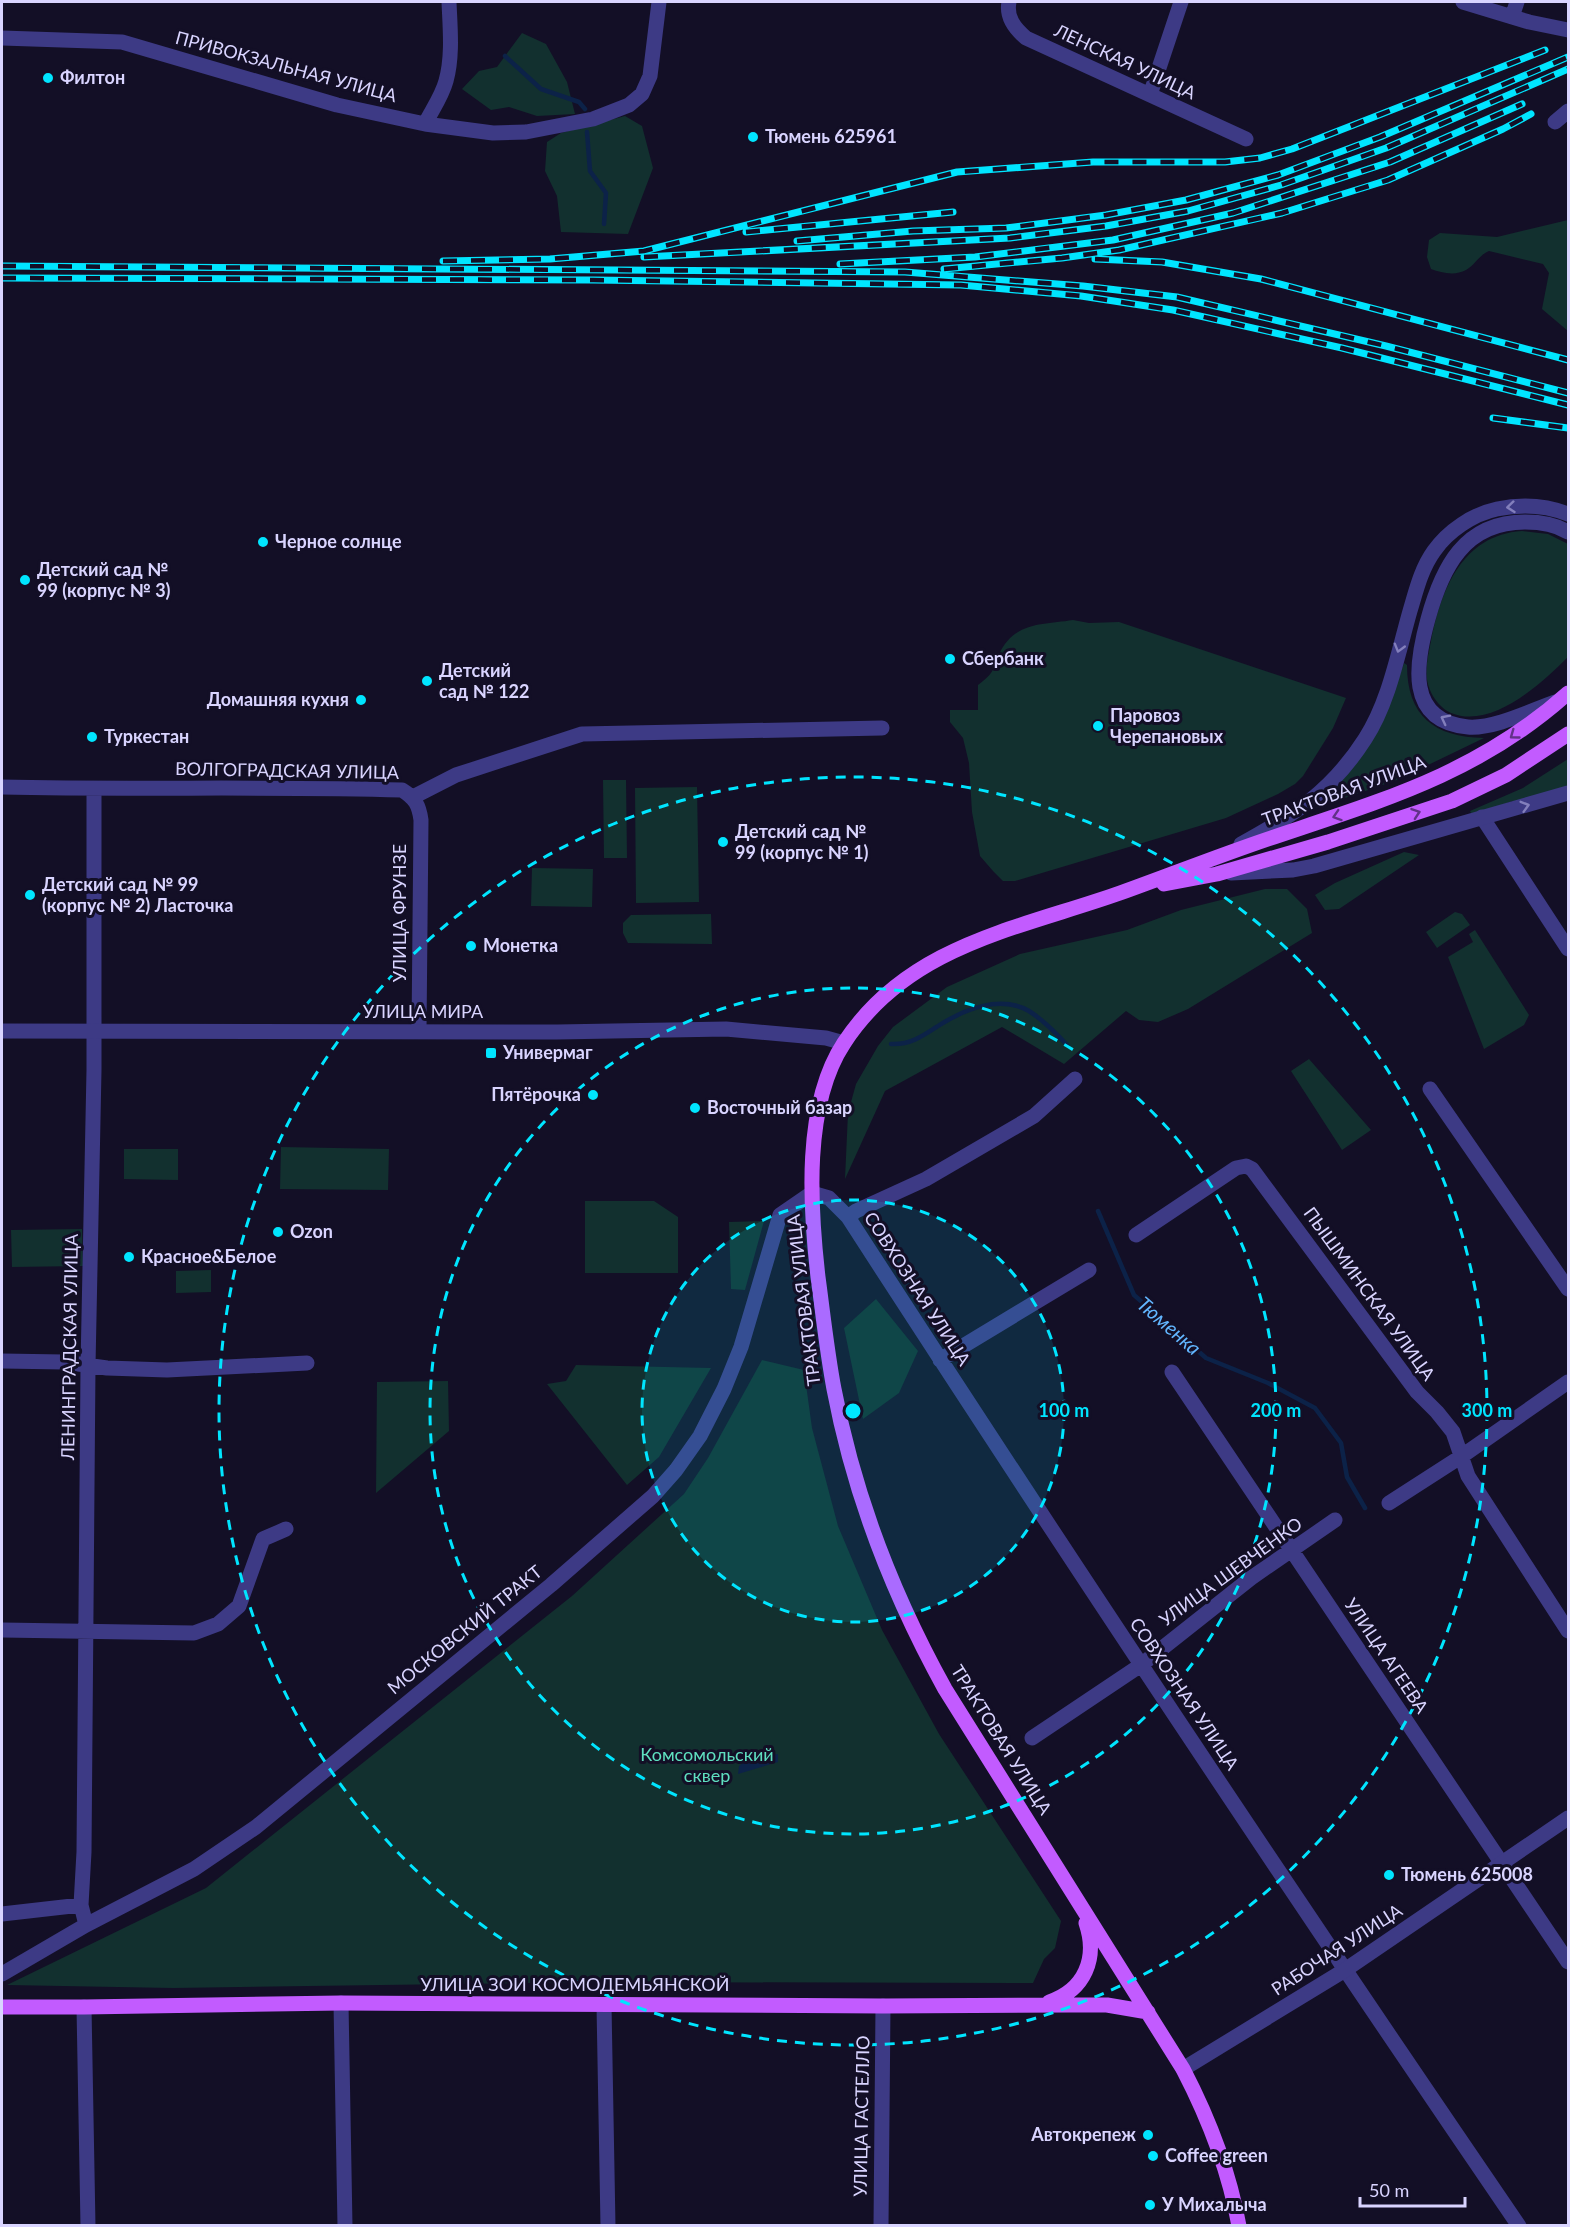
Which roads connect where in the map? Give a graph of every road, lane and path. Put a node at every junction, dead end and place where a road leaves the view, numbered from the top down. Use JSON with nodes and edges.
{"nodes":[{"id":1,"x":449,"y":2,"type":"edge"},
{"id":2,"x":659,"y":2,"type":"edge"},
{"id":3,"x":1009,"y":2,"type":"edge"},
{"id":4,"x":1182,"y":2,"type":"edge"},
{"id":5,"x":1463,"y":2,"type":"edge"},
{"id":6,"x":1517,"y":2,"type":"edge"},
{"id":7,"x":1512,"y":17,"type":"junction"},
{"id":8,"x":1569,"y":30,"type":"edge"},
{"id":9,"x":2,"y":38,"type":"edge"},
{"id":10,"x":1150,"y":95,"type":"junction"},
{"id":11,"x":1569,"y":111,"type":"edge"},
{"id":12,"x":1555,"y":122,"type":"dead end"},
{"id":13,"x":425,"y":124,"type":"junction"},
{"id":14,"x":1246,"y":139,"type":"dead end"},
{"id":15,"x":1569,"y":514,"type":"edge"},
{"id":16,"x":1569,"y":532,"type":"edge"},
{"id":17,"x":1565,"y":697,"type":"edge"},
{"id":18,"x":882,"y":728,"type":"dead end"},
{"id":19,"x":1569,"y":734,"type":"edge"},
{"id":20,"x":2,"y":787,"type":"edge"},
{"id":21,"x":94,"y":789,"type":"junction"},
{"id":22,"x":1569,"y":793,"type":"edge"},
{"id":23,"x":413,"y":797,"type":"junction"},
{"id":24,"x":1482,"y":817,"type":"junction"},
{"id":25,"x":1217,"y":857,"type":"junction"},
{"id":26,"x":1217,"y":874,"type":"junction"},
{"id":27,"x":1117,"y":894,"type":"junction"},
{"id":28,"x":1569,"y":949,"type":"edge"},
{"id":29,"x":2,"y":1031,"type":"edge"},
{"id":30,"x":93,"y":1031,"type":"junction"},
{"id":31,"x":419,"y":1031,"type":"junction"},
{"id":32,"x":844,"y":1043,"type":"junction"},
{"id":33,"x":1074,"y":1079,"type":"dead end"},
{"id":34,"x":1430,"y":1089,"type":"dead end"},
{"id":35,"x":812,"y":1193,"type":"junction"},
{"id":36,"x":848,"y":1217,"type":"junction"},
{"id":37,"x":1136,"y":1235,"type":"dead end"},
{"id":38,"x":1089,"y":1270,"type":"dead end"},
{"id":39,"x":1569,"y":1289,"type":"edge"},
{"id":40,"x":940,"y":1360,"type":"junction"},
{"id":41,"x":2,"y":1361,"type":"edge"},
{"id":42,"x":307,"y":1363,"type":"dead end"},
{"id":43,"x":88,"y":1366,"type":"junction"},
{"id":44,"x":1172,"y":1372,"type":"dead end"},
{"id":45,"x":1569,"y":1382,"type":"edge"},
{"id":46,"x":1462,"y":1456,"type":"junction"},
{"id":47,"x":1389,"y":1503,"type":"dead end"},
{"id":48,"x":1335,"y":1520,"type":"dead end"},
{"id":49,"x":286,"y":1529,"type":"dead end"},
{"id":50,"x":1291,"y":1551,"type":"junction"},
{"id":51,"x":2,"y":1630,"type":"edge"},
{"id":52,"x":87,"y":1631,"type":"junction"},
{"id":53,"x":1569,"y":1631,"type":"edge"},
{"id":54,"x":1141,"y":1665,"type":"junction"},
{"id":55,"x":1032,"y":1738,"type":"dead end"},
{"id":56,"x":1569,"y":1818,"type":"edge"},
{"id":57,"x":1503,"y":1864,"type":"junction"},
{"id":58,"x":1079,"y":1903,"type":"junction"},
{"id":59,"x":81,"y":1905,"type":"junction"},
{"id":60,"x":2,"y":1914,"type":"edge"},
{"id":61,"x":86,"y":1925,"type":"junction"},
{"id":62,"x":1569,"y":1962,"type":"edge"},
{"id":63,"x":1345,"y":1970,"type":"junction"},
{"id":64,"x":2,"y":1974,"type":"edge"},
{"id":65,"x":341,"y":2003,"type":"junction"},
{"id":66,"x":604,"y":2005,"type":"junction"},
{"id":67,"x":883,"y":2006,"type":"junction"},
{"id":68,"x":1038,"y":2006,"type":"junction"},
{"id":69,"x":2,"y":2007,"type":"edge"},
{"id":70,"x":84,"y":2007,"type":"junction"},
{"id":71,"x":1148,"y":2012,"type":"junction"},
{"id":72,"x":1183,"y":2069,"type":"junction"},
{"id":73,"x":88,"y":2226,"type":"edge"},
{"id":74,"x":345,"y":2226,"type":"edge"},
{"id":75,"x":608,"y":2226,"type":"edge"},
{"id":76,"x":881,"y":2226,"type":"edge"},
{"id":77,"x":1239,"y":2226,"type":"edge"},
{"id":78,"x":1519,"y":2226,"type":"edge"}],
"edges":[{"from":1,"to":13,"type":"street"},
{"from":2,"to":13,"type":"street","name":"ПРИВОКЗАЛЬНАЯ УЛИЦА"},
{"from":3,"to":10,"type":"street","name":"ЛЕНСКАЯ УЛИЦА"},
{"from":4,"to":10,"type":"street"},
{"from":5,"to":7,"type":"street"},
{"from":6,"to":7,"type":"street"},
{"from":7,"to":8,"type":"street"},
{"from":9,"to":13,"type":"street","name":"ПРИВОКЗАЛЬНАЯ УЛИЦА"},
{"from":10,"to":14,"type":"street","name":"ЛЕНСКАЯ УЛИЦА"},
{"from":11,"to":12,"type":"street"},
{"from":15,"to":25,"type":"street","one_way":true},
{"from":17,"to":16,"type":"street","one_way":true},
{"from":17,"to":25,"type":"main road","name":"ТРАКТОВАЯ УЛИЦА","one_way":true},
{"from":18,"to":23,"type":"street","name":"ВОЛГОГРАДСКАЯ УЛИЦА"},
{"from":26,"to":19,"type":"main road","name":"ТРАКТОВАЯ УЛИЦА","one_way":true},
{"from":20,"to":21,"type":"street","name":"ВОЛГОГРАДСКАЯ УЛИЦА"},
{"from":21,"to":23,"type":"street","name":"ВОЛГОГРАДСКАЯ УЛИЦА"},
{"from":21,"to":30,"type":"street","name":"ЛЕНИНГРАДСКАЯ УЛИЦА"},
{"from":24,"to":22,"type":"street","one_way":true},
{"from":23,"to":31,"type":"street","name":"УЛИЦА ФРУНЗЕ"},
{"from":24,"to":26,"type":"street"},
{"from":24,"to":28,"type":"street"},
{"from":25,"to":27,"type":"main road","name":"ТРАКТОВАЯ УЛИЦА"},
{"from":26,"to":27,"type":"main road","name":"ТРАКТОВАЯ УЛИЦА"},
{"from":27,"to":32,"type":"main road","name":"ТРАКТОВАЯ УЛИЦА"},
{"from":29,"to":30,"type":"street","name":"УЛИЦА МИРА"},
{"from":30,"to":31,"type":"street","name":"УЛИЦА МИРА"},
{"from":30,"to":43,"type":"street","name":"ЛЕНИНГРАДСКАЯ УЛИЦА"},
{"from":31,"to":32,"type":"street","name":"УЛИЦА МИРА"},
{"from":32,"to":35,"type":"main road","name":"ТРАКТОВАЯ УЛИЦА"},
{"from":33,"to":36,"type":"street"},
{"from":34,"to":39,"type":"street"},
{"from":35,"to":36,"type":"street","name":"СОВХОЗНАЯ УЛИЦА"},
{"from":35,"to":58,"type":"main road","name":"ТРАКТОВАЯ УЛИЦА"},
{"from":35,"to":61,"type":"street","name":"МОСКОВСКИЙ ТРАКТ"},
{"from":36,"to":40,"type":"street","name":"СОВХОЗНАЯ УЛИЦА"},
{"from":37,"to":46,"type":"street","name":"ПЫШМИНСКАЯ УЛИЦА"},
{"from":38,"to":40,"type":"street"},
{"from":40,"to":54,"type":"street","name":"СОВХОЗНАЯ УЛИЦА"},
{"from":41,"to":43,"type":"street"},
{"from":42,"to":43,"type":"street"},
{"from":43,"to":52,"type":"street","name":"ЛЕНИНГРАДСКАЯ УЛИЦА"},
{"from":44,"to":50,"type":"street","name":"УЛИЦА АГЕЕВА"},
{"from":45,"to":46,"type":"street"},
{"from":46,"to":47,"type":"street"},
{"from":46,"to":53,"type":"street","name":"ПЫШМИНСКАЯ УЛИЦА"},
{"from":48,"to":50,"type":"street","name":"УЛИЦА ШЕВЧЕНКО"},
{"from":49,"to":52,"type":"street"},
{"from":50,"to":54,"type":"street","name":"УЛИЦА ШЕВЧЕНКО"},
{"from":50,"to":57,"type":"street","name":"УЛИЦА АГЕЕВА"},
{"from":51,"to":52,"type":"street"},
{"from":52,"to":59,"type":"street","name":"ЛЕНИНГРАДСКАЯ УЛИЦА"},
{"from":54,"to":55,"type":"street","name":"УЛИЦА ШЕВЧЕНКО"},
{"from":54,"to":63,"type":"street","name":"СОВХОЗНАЯ УЛИЦА"},
{"from":56,"to":57,"type":"street","name":"РАБОЧАЯ УЛИЦА"},
{"from":57,"to":62,"type":"street","name":"УЛИЦА АГЕЕВА"},
{"from":57,"to":63,"type":"street","name":"РАБОЧАЯ УЛИЦА"},
{"from":58,"to":68,"type":"main road"},
{"from":58,"to":71,"type":"main road","name":"ТРАКТОВАЯ УЛИЦА"},
{"from":59,"to":60,"type":"street"},
{"from":59,"to":61,"type":"street","name":"ЛЕНИНГРАДСКАЯ УЛИЦА"},
{"from":61,"to":64,"type":"street","name":"МОСКОВСКИЙ ТРАКТ"},
{"from":63,"to":72,"type":"street","name":"РАБОЧАЯ УЛИЦА"},
{"from":63,"to":78,"type":"street","name":"СОВХОЗНАЯ УЛИЦА"},
{"from":65,"to":66,"type":"main road","name":"УЛИЦА ЗОИ КОСМОДЕМЬЯНСКОЙ"},
{"from":65,"to":70,"type":"main road","name":"УЛИЦА ЗОИ КОСМОДЕМЬЯНСКОЙ"},
{"from":65,"to":74,"type":"street"},
{"from":66,"to":67,"type":"main road","name":"УЛИЦА ЗОИ КОСМОДЕМЬЯНСКОЙ"},
{"from":66,"to":75,"type":"street"},
{"from":67,"to":68,"type":"main road","name":"УЛИЦА ЗОИ КОСМОДЕМЬЯНСКОЙ"},
{"from":67,"to":76,"type":"street","name":"УЛИЦА ГАСТЕЛЛО"},
{"from":68,"to":71,"type":"main road","name":"УЛИЦА ЗОИ КОСМОДЕМЬЯНСКОЙ"},
{"from":69,"to":70,"type":"main road","name":"УЛИЦА ЗОИ КОСМОДЕМЬЯНСКОЙ"},
{"from":70,"to":73,"type":"street"},
{"from":71,"to":72,"type":"main road","name":"ТРАКТОВАЯ УЛИЦА"},
{"from":72,"to":77,"type":"main road","name":"ТРАКТОВАЯ УЛИЦА"}]}
